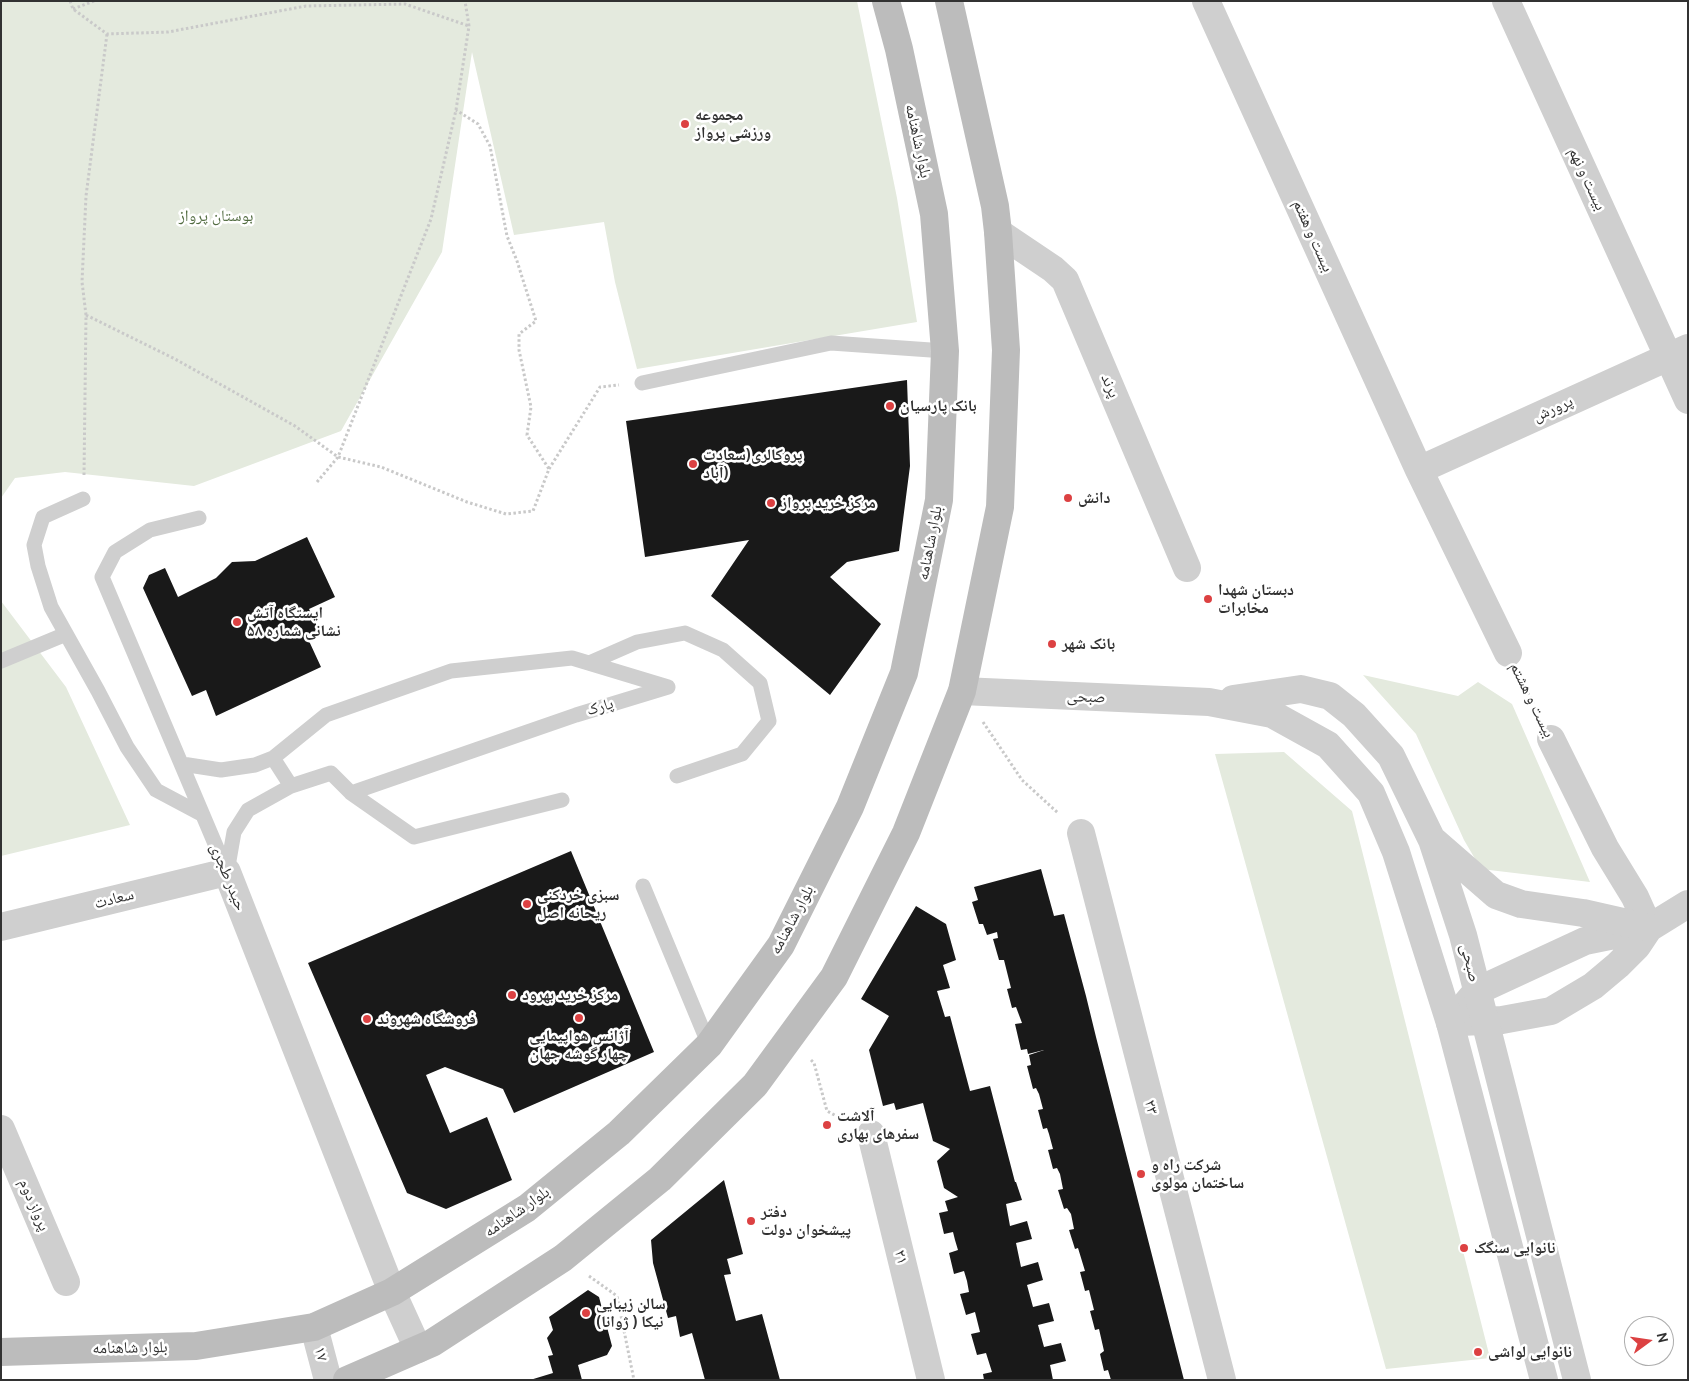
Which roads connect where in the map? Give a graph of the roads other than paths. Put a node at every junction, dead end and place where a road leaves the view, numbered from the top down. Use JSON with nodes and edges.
{"nodes":[{"id":1,"x":886,"y":1,"type":"edge"},
{"id":2,"x":949,"y":1,"type":"edge"},
{"id":3,"x":1206,"y":1,"type":"edge"},
{"id":4,"x":1506,"y":1,"type":"edge"},
{"id":5,"x":998,"y":232,"type":"junction"},
{"id":6,"x":945,"y":351,"type":"junction"},
{"id":7,"x":1678,"y":353,"type":"edge"},
{"id":8,"x":642,"y":383,"type":"road end"},
{"id":9,"x":1688,"y":400,"type":"edge"},
{"id":10,"x":1419,"y":470,"type":"junction"},
{"id":11,"x":83,"y":499,"type":"road end"},
{"id":12,"x":199,"y":518,"type":"dead end"},
{"id":13,"x":1187,"y":568,"type":"dead end"},
{"id":14,"x":66,"y":634,"type":"junction"},
{"id":15,"x":1508,"y":653,"type":"road end"},
{"id":16,"x":1,"y":661,"type":"edge"},
{"id":17,"x":588,"y":663,"type":"junction"},
{"id":18,"x":962,"y":691,"type":"junction"},
{"id":19,"x":1210,"y":702,"type":"junction"},
{"id":20,"x":1551,"y":738,"type":"road end"},
{"id":21,"x":273,"y":758,"type":"junction"},
{"id":22,"x":182,"y":764,"type":"junction"},
{"id":23,"x":677,"y":776,"type":"dead end"},
{"id":24,"x":291,"y":786,"type":"junction"},
{"id":25,"x":351,"y":793,"type":"junction"},
{"id":26,"x":562,"y":800,"type":"dead end"},
{"id":27,"x":202,"y":815,"type":"junction"},
{"id":28,"x":1081,"y":833,"type":"road end"},
{"id":29,"x":1432,"y":840,"type":"junction"},
{"id":30,"x":227,"y":872,"type":"junction"},
{"id":31,"x":643,"y":886,"type":"dead end"},
{"id":32,"x":1688,"y":904,"type":"edge"},
{"id":33,"x":1,"y":927,"type":"edge"},
{"id":34,"x":1649,"y":928,"type":"junction"},
{"id":35,"x":1477,"y":990,"type":"junction"},
{"id":36,"x":1484,"y":1021,"type":"junction"},
{"id":37,"x":1450,"y":1023,"type":"junction"},
{"id":38,"x":709,"y":1045,"type":"junction"},
{"id":39,"x":1,"y":1129,"type":"edge"},
{"id":40,"x":872,"y":1134,"type":"dead end"},
{"id":41,"x":66,"y":1282,"type":"dead end"},
{"id":42,"x":392,"y":1292,"type":"junction"},
{"id":43,"x":314,"y":1327,"type":"junction"},
{"id":44,"x":418,"y":1349,"type":"junction"},
{"id":45,"x":1,"y":1352,"type":"edge"},
{"id":46,"x":328,"y":1380,"type":"edge"},
{"id":47,"x":347,"y":1380,"type":"edge"},
{"id":48,"x":931,"y":1380,"type":"edge"},
{"id":49,"x":1222,"y":1380,"type":"edge"},
{"id":50,"x":1544,"y":1380,"type":"edge"},
{"id":51,"x":1577,"y":1380,"type":"edge"}],
"edges":[{"from":1,"to":6,"type":"main road","name":"بلوار شاهنامه"},
{"from":2,"to":5,"type":"main road"},
{"from":3,"to":10,"type":"street","name":"بیست و هفتم"},
{"from":4,"to":7,"type":"street","name":"بیست و نهم"},
{"from":5,"to":13,"type":"street","name":"پرند"},
{"from":5,"to":18,"type":"main road"},
{"from":6,"to":8,"type":"lane"},
{"from":6,"to":38,"type":"main road","name":"بلوار شاهنامه"},
{"from":7,"to":9,"type":"street","name":"بیست و نهم"},
{"from":7,"to":10,"type":"street","name":"پرورش"},
{"from":10,"to":15,"type":"street","name":"بیست و هشتم"},
{"from":11,"to":14,"type":"lane"},
{"from":12,"to":22,"type":"lane","name":"حیدر طجری"},
{"from":14,"to":16,"type":"lane"},
{"from":14,"to":27,"type":"lane"},
{"from":17,"to":21,"type":"lane","name":"پارک"},
{"from":17,"to":23,"type":"lane"},
{"from":17,"to":25,"type":"lane","name":"پارک"},
{"from":18,"to":19,"type":"street","name":"صبحی"},
{"from":18,"to":44,"type":"main road"},
{"from":19,"to":29,"type":"street","name":"صبحی"},
{"from":19,"to":37,"type":"street","name":"صبحی"},
{"from":20,"to":34,"type":"street","name":"بیست و هشتم"},
{"from":21,"to":22,"type":"lane"},
{"from":21,"to":24,"type":"lane"},
{"from":22,"to":27,"type":"lane","name":"حیدر طجری"},
{"from":24,"to":25,"type":"lane"},
{"from":24,"to":30,"type":"lane"},
{"from":25,"to":26,"type":"lane"},
{"from":27,"to":30,"type":"lane","name":"حیدر طجری"},
{"from":28,"to":49,"type":"street","name":"۲۳"},
{"from":29,"to":34,"type":"street"},
{"from":29,"to":35,"type":"street","name":"صبحی"},
{"from":30,"to":33,"type":"street","name":"سعادت"},
{"from":30,"to":42,"type":"street","name":"حیدر طجری"},
{"from":31,"to":38,"type":"lane"},
{"from":32,"to":34,"type":"street"},
{"from":34,"to":35,"type":"street"},
{"from":34,"to":36,"type":"street"},
{"from":35,"to":36,"type":"street","name":"صبحی"},
{"from":35,"to":37,"type":"street"},
{"from":36,"to":37,"type":"street"},
{"from":36,"to":51,"type":"street","name":"صبحی"},
{"from":37,"to":50,"type":"street","name":"صبحی"},
{"from":38,"to":42,"type":"main road","name":"بلوار شاهنامه"},
{"from":39,"to":41,"type":"street","name":"پرواز دوم"},
{"from":40,"to":48,"type":"street","name":"۲۱"},
{"from":42,"to":43,"type":"main road","name":"بلوار شاهنامه"},
{"from":42,"to":44,"type":"street","name":"حیدر طجری"},
{"from":43,"to":45,"type":"main road","name":"بلوار شاهنامه"},
{"from":43,"to":46,"type":"street","name":"۱۷"},
{"from":44,"to":47,"type":"main road"}]}
